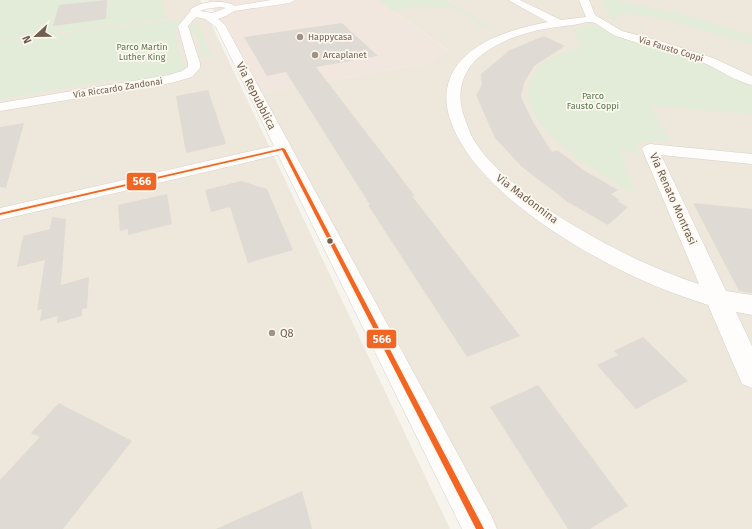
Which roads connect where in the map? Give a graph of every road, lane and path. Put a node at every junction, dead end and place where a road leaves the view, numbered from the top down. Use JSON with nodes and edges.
{"nodes":[{"id":1,"x":290,"y":0,"type":"edge"},
{"id":2,"x":513,"y":0,"type":"edge"},
{"id":3,"x":584,"y":0,"type":"edge"},
{"id":4,"x":205,"y":8,"type":"edge"},
{"id":5,"x":225,"y":14,"type":"junction"},
{"id":6,"x":591,"y":17,"type":"junction"},
{"id":7,"x":559,"y":23,"type":"junction"},
{"id":8,"x":752,"y":81,"type":"edge"},
{"id":9,"x":0,"y":107,"type":"edge"},
{"id":10,"x":283,"y":149,"type":"junction"},
{"id":11,"x":752,"y":159,"type":"edge"},
{"id":12,"x":0,"y":214,"type":"edge"},
{"id":13,"x":717,"y":297,"type":"junction"},
{"id":14,"x":752,"y":305,"type":"edge"},
{"id":15,"x":752,"y":375,"type":"edge"},
{"id":16,"x":480,"y":529,"type":"edge"}],
"edges":[{"from":1,"to":5,"type":"street"},
{"from":2,"to":7,"type":"street"},
{"from":3,"to":6,"type":"street"},
{"from":4,"to":5,"type":"street","name":"Via Repubblica"},
{"from":4,"to":5,"type":"street"},
{"from":4,"to":9,"type":"street","name":"Via Riccardo Zandonai"},
{"from":5,"to":10,"type":"street","name":"Via Repubblica"},
{"from":6,"to":7,"type":"street","name":"Via Madonnina"},
{"from":6,"to":8,"type":"street","name":"Via Fausto Coppi"},
{"from":7,"to":13,"type":"street","name":"Via Madonnina"},
{"from":10,"to":12,"type":"street"},
{"from":10,"to":16,"type":"street","name":"Via Repubblica"},
{"from":11,"to":13,"type":"street","name":"Via Renato Montrasi"},
{"from":13,"to":14,"type":"street","name":"Via Madonnina"},
{"from":13,"to":15,"type":"street"}]}
